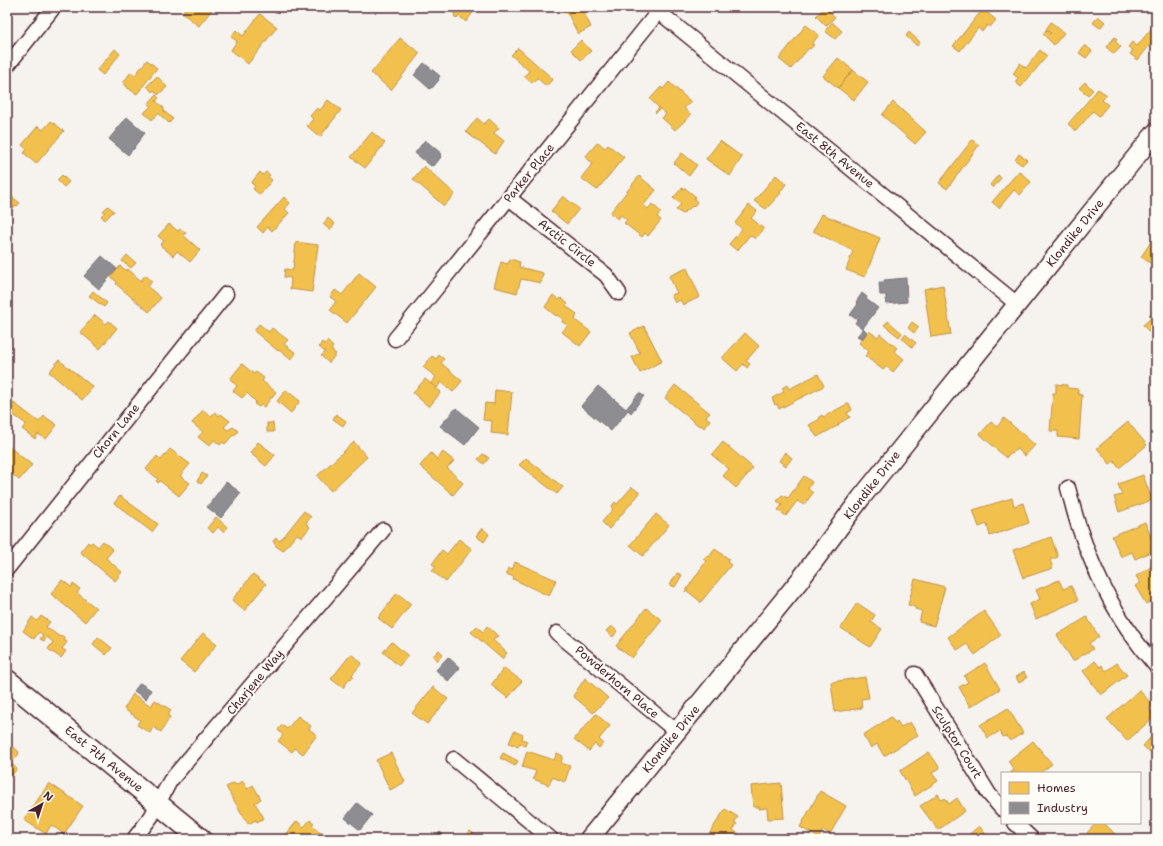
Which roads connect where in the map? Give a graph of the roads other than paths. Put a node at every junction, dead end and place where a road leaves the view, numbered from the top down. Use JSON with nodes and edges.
{"nodes":[{"id":1,"x":54,"y":7,"type":"edge"},
{"id":2,"x":658,"y":8,"type":"edge"},
{"id":3,"x":7,"y":66,"type":"edge"},
{"id":4,"x":1156,"y":132,"type":"edge"},
{"id":5,"x":509,"y":198,"type":"junction"},
{"id":6,"x":619,"y":293,"type":"dead end"},
{"id":7,"x":226,"y":294,"type":"dead end"},
{"id":8,"x":1017,"y":304,"type":"junction"},
{"id":9,"x":394,"y":339,"type":"dead end"},
{"id":10,"x":1068,"y":488,"type":"dead end"},
{"id":11,"x":383,"y":530,"type":"dead end"},
{"id":12,"x":7,"y":568,"type":"edge"},
{"id":13,"x":557,"y":633,"type":"dead end"},
{"id":14,"x":1156,"y":666,"type":"edge"},
{"id":15,"x":915,"y":674,"type":"dead end"},
{"id":16,"x":7,"y":680,"type":"edge"},
{"id":17,"x":676,"y":732,"type":"junction"},
{"id":18,"x":454,"y":759,"type":"dead end"},
{"id":19,"x":159,"y":804,"type":"junction"},
{"id":20,"x":1001,"y":808,"type":"edge"},
{"id":21,"x":1016,"y":824,"type":"edge"},
{"id":22,"x":134,"y":839,"type":"edge"},
{"id":23,"x":201,"y":839,"type":"edge"},
{"id":24,"x":552,"y":839,"type":"edge"},
{"id":25,"x":589,"y":839,"type":"edge"},
{"id":26,"x":1032,"y":839,"type":"edge"}],
"edges":[{"from":1,"to":3,"type":"street"},
{"from":2,"to":5,"type":"street","name":"Parker Place"},
{"from":2,"to":8,"type":"street","name":"East 8th Avenue"},
{"from":4,"to":8,"type":"street","name":"Klondike Drive"},
{"from":5,"to":6,"type":"street","name":"Arctic Circle"},
{"from":5,"to":9,"type":"street","name":"Parker Place"},
{"from":7,"to":12,"type":"street","name":"Chorn Lane"},
{"from":8,"to":17,"type":"street","name":"Klondike Drive"},
{"from":10,"to":14,"type":"street"},
{"from":11,"to":19,"type":"street","name":"Charjene Way"},
{"from":13,"to":17,"type":"street","name":"Powderhorn Place"},
{"from":15,"to":20,"type":"street","name":"Sculptor Court"},
{"from":16,"to":19,"type":"main road","name":"East 7th Avenue"},
{"from":17,"to":25,"type":"street","name":"Klondike Drive"},
{"from":18,"to":24,"type":"street"},
{"from":19,"to":22,"type":"street","name":"Charjene Way"},
{"from":19,"to":23,"type":"main road","name":"East 7th Avenue"},
{"from":21,"to":26,"type":"street"}]}
